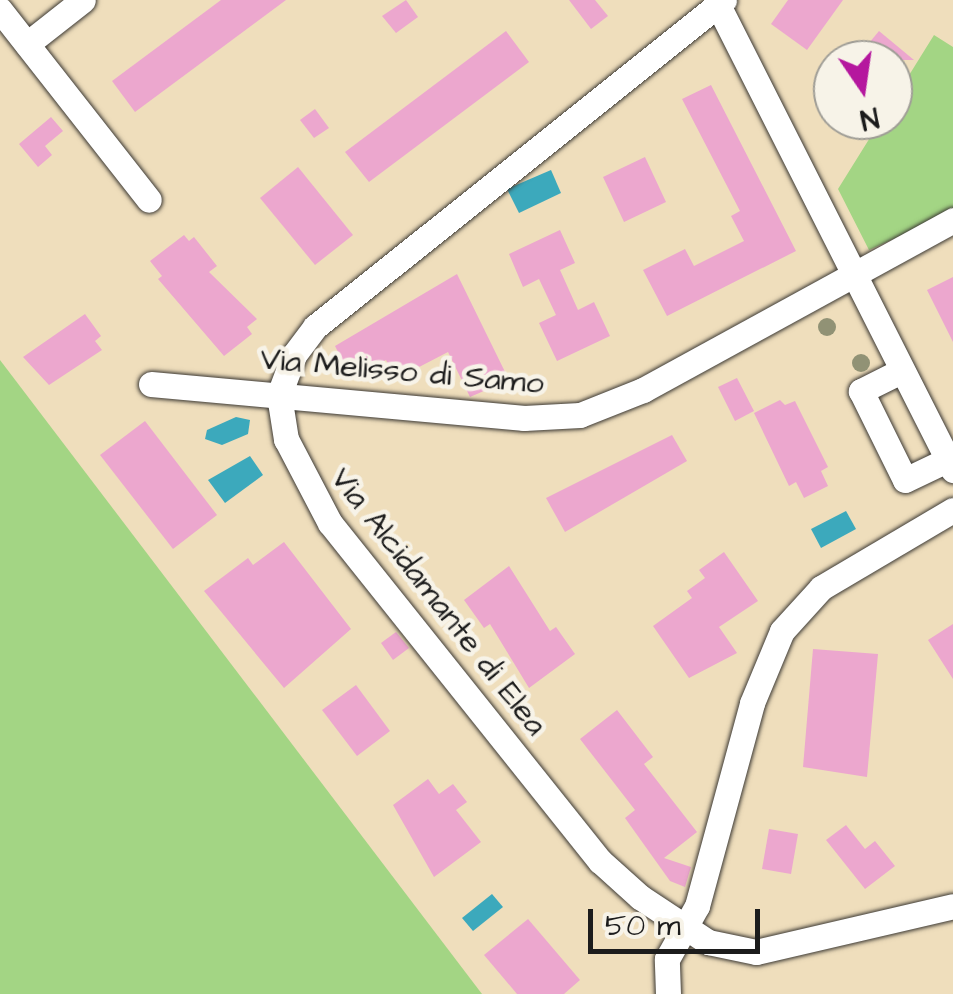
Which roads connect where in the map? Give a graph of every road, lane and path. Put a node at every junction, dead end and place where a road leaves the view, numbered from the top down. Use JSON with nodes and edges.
{"nodes":[{"id":1,"x":83,"y":0,"type":"edge"},
{"id":2,"x":722,"y":3,"type":"edge"},
{"id":3,"x":0,"y":10,"type":"edge"},
{"id":4,"x":26,"y":44,"type":"junction"},
{"id":5,"x":148,"y":200,"type":"dead end"},
{"id":6,"x":953,"y":220,"type":"edge"},
{"id":7,"x":853,"y":273,"type":"junction"},
{"id":8,"x":902,"y":371,"type":"junction"},
{"id":9,"x":152,"y":384,"type":"dead end"},
{"id":10,"x":279,"y":394,"type":"junction"},
{"id":11,"x":950,"y":465,"type":"edge"},
{"id":12,"x":953,"y":510,"type":"edge"},
{"id":13,"x":953,"y":906,"type":"edge"},
{"id":14,"x":688,"y":930,"type":"junction"},
{"id":15,"x":668,"y":994,"type":"edge"}],
"edges":[{"from":1,"to":4,"type":"street"},
{"from":2,"to":7,"type":"street"},
{"from":2,"to":10,"type":"street"},
{"from":3,"to":4,"type":"street"},
{"from":4,"to":5,"type":"street"},
{"from":6,"to":7,"type":"street","name":"Via Melisso di Samo"},
{"from":7,"to":8,"type":"street"},
{"from":7,"to":10,"type":"street","name":"Via Melisso di Samo"},
{"from":8,"to":11,"type":"street"},
{"from":8,"to":11,"type":"street"},
{"from":9,"to":10,"type":"street","name":"Via Melisso di Samo"},
{"from":10,"to":14,"type":"street","name":"Via Alcidamante di Elea"},
{"from":12,"to":14,"type":"street"},
{"from":13,"to":14,"type":"street","name":"Via Alcidamante di Elea"},
{"from":14,"to":15,"type":"street"}]}
